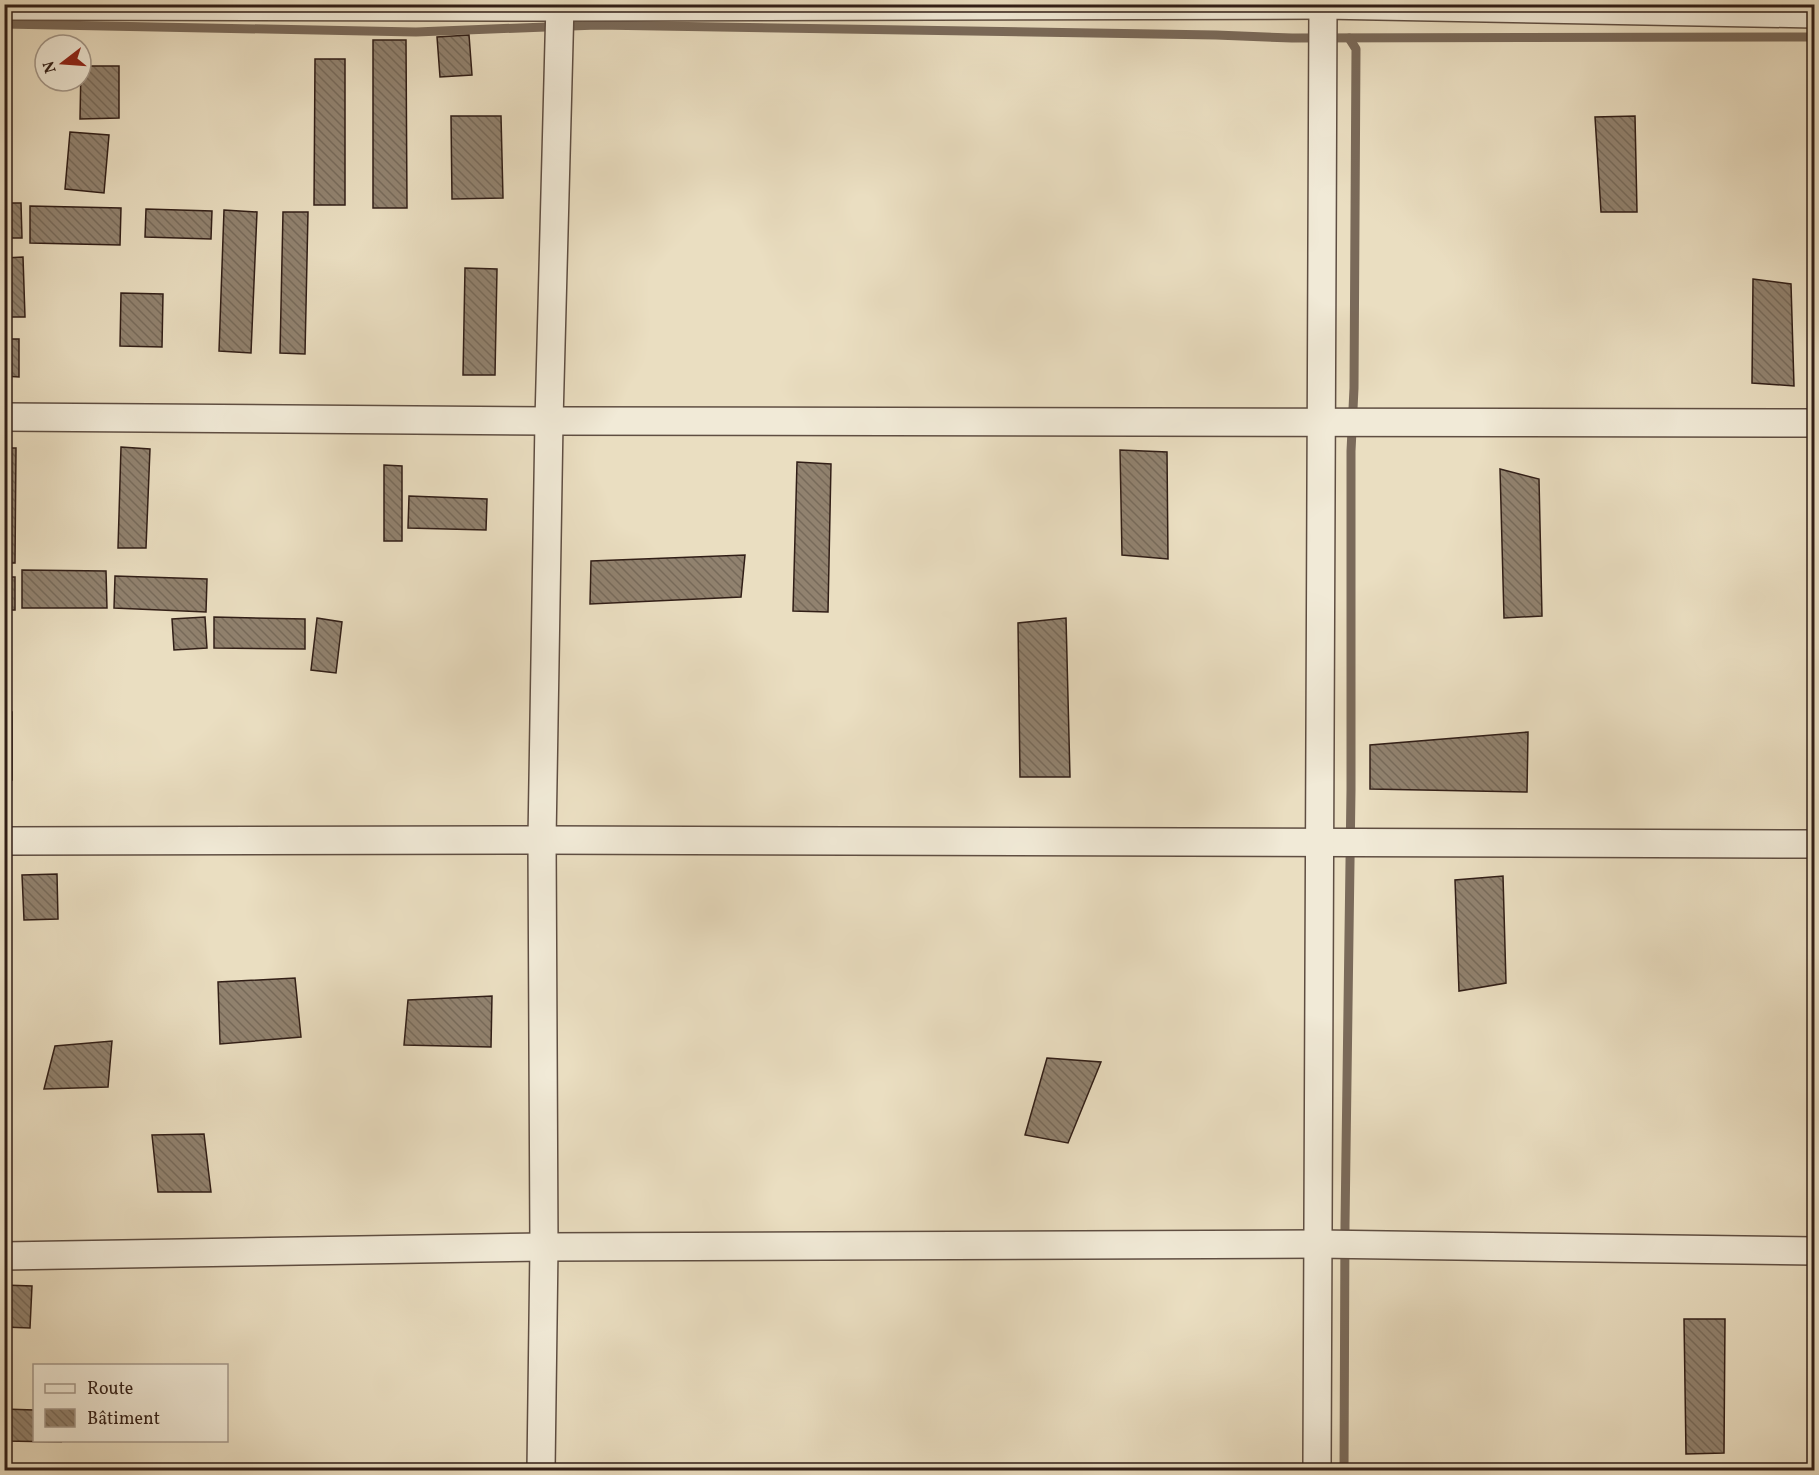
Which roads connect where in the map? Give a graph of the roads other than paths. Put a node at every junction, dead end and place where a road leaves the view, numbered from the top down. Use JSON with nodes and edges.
{"nodes":[{"id":1,"x":1323,"y":4,"type":"edge"},
{"id":2,"x":4,"y":6,"type":"edge"},
{"id":3,"x":560,"y":6,"type":"edge"},
{"id":4,"x":1815,"y":14,"type":"edge"},
{"id":5,"x":4,"y":417,"type":"edge"},
{"id":6,"x":549,"y":421,"type":"junction"},
{"id":7,"x":1322,"y":422,"type":"junction"},
{"id":8,"x":1815,"y":423,"type":"edge"},
{"id":9,"x":542,"y":840,"type":"junction"},
{"id":10,"x":4,"y":841,"type":"edge"},
{"id":11,"x":1320,"y":841,"type":"junction"},
{"id":12,"x":1815,"y":844,"type":"edge"},
{"id":13,"x":1318,"y":1244,"type":"junction"},
{"id":14,"x":544,"y":1247,"type":"junction"},
{"id":15,"x":1815,"y":1251,"type":"edge"},
{"id":16,"x":4,"y":1257,"type":"edge"},
{"id":17,"x":541,"y":1470,"type":"edge"},
{"id":18,"x":1317,"y":1470,"type":"edge"}],
"edges":[{"from":1,"to":3,"type":"street"},
{"from":1,"to":4,"type":"street"},
{"from":1,"to":7,"type":"street"},
{"from":2,"to":3,"type":"street"},
{"from":3,"to":6,"type":"street"},
{"from":5,"to":6,"type":"street"},
{"from":6,"to":7,"type":"street"},
{"from":6,"to":9,"type":"street"},
{"from":7,"to":8,"type":"street"},
{"from":7,"to":11,"type":"street"},
{"from":9,"to":10,"type":"street"},
{"from":9,"to":11,"type":"street"},
{"from":9,"to":14,"type":"street"},
{"from":11,"to":12,"type":"street"},
{"from":11,"to":13,"type":"street"},
{"from":13,"to":14,"type":"street"},
{"from":13,"to":15,"type":"street"},
{"from":13,"to":18,"type":"street"},
{"from":14,"to":16,"type":"street"},
{"from":14,"to":17,"type":"street"}]}
